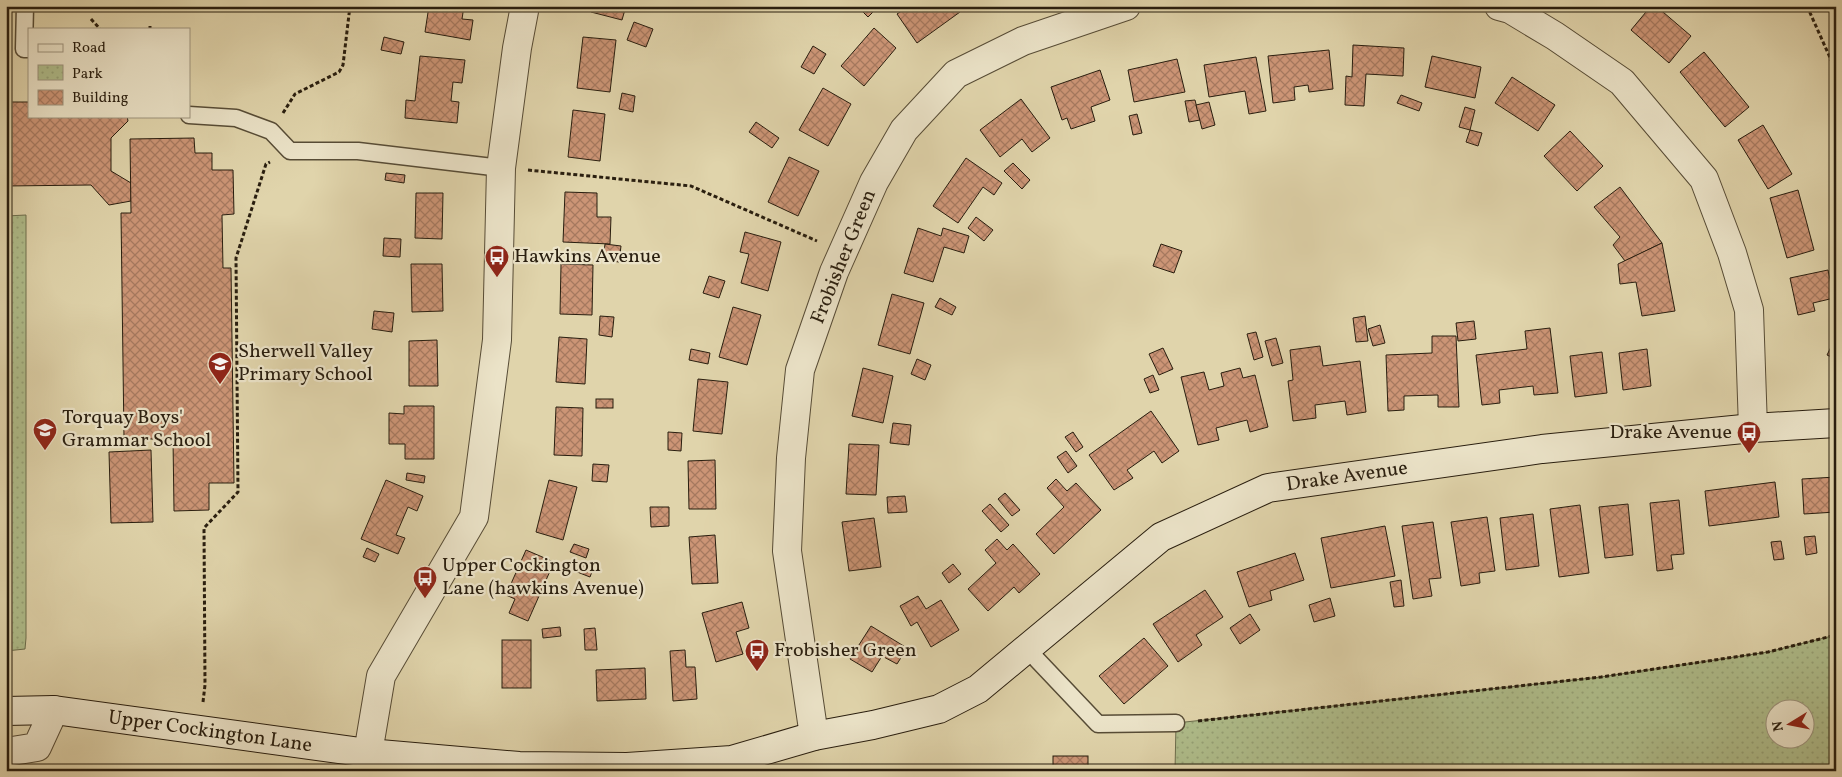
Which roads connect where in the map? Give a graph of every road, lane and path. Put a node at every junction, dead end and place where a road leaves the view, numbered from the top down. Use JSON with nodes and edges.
{"nodes":[{"id":1,"x":26,"y":6,"type":"edge"},
{"id":2,"x":350,"y":6,"type":"edge"},
{"id":3,"x":524,"y":6,"type":"edge"},
{"id":4,"x":1126,"y":6,"type":"edge"},
{"id":5,"x":1499,"y":6,"type":"edge"},
{"id":6,"x":1808,"y":6,"type":"edge"},
{"id":7,"x":91,"y":19,"type":"dead end"},
{"id":8,"x":99,"y":28,"type":"edge"},
{"id":9,"x":28,"y":49,"type":"edge"},
{"id":10,"x":1836,"y":71,"type":"edge"},
{"id":11,"x":190,"y":115,"type":"edge"},
{"id":12,"x":279,"y":119,"type":"dead end"},
{"id":13,"x":290,"y":151,"type":"junction"},
{"id":14,"x":501,"y":168,"type":"junction"},
{"id":15,"x":843,"y":252,"type":"junction"},
{"id":16,"x":1836,"y":423,"type":"edge"},
{"id":17,"x":1753,"y":428,"type":"junction"},
{"id":18,"x":1836,"y":636,"type":"edge"},
{"id":19,"x":1026,"y":648,"type":"junction"},
{"id":20,"x":54,"y":710,"type":"junction"},
{"id":21,"x":6,"y":711,"type":"edge"},
{"id":22,"x":1176,"y":723,"type":"joint"},
{"id":23,"x":200,"y":730,"type":"junction"},
{"id":24,"x":814,"y":736,"type":"junction"},
{"id":25,"x":6,"y":752,"type":"edge"},
{"id":26,"x":368,"y":753,"type":"junction"},
{"id":27,"x":733,"y":765,"type":"edge"},
{"id":28,"x":519,"y":769,"type":"edge"}],
"edges":[{"from":1,"to":9,"type":"lane"},
{"from":2,"to":12,"type":"path"},
{"from":3,"to":14,"type":"street"},
{"from":4,"to":15,"type":"street","name":"Frobisher Green"},
{"from":5,"to":17,"type":"street"},
{"from":6,"to":10,"type":"path"},
{"from":7,"to":8,"type":"path"},
{"from":11,"to":13,"type":"lane"},
{"from":13,"to":14,"type":"lane"},
{"from":13,"to":23,"type":"path"},
{"from":14,"to":15,"type":"path"},
{"from":14,"to":26,"type":"street"},
{"from":15,"to":24,"type":"street","name":"Frobisher Green"},
{"from":16,"to":17,"type":"street","name":"Drake Avenue"},
{"from":17,"to":19,"type":"street","name":"Drake Avenue"},
{"from":18,"to":22,"type":"path"},
{"from":19,"to":22,"type":"lane"},
{"from":19,"to":24,"type":"street","name":"Upper Cockington Lane"},
{"from":20,"to":21,"type":"street","name":"Upper Cockington Lane"},
{"from":20,"to":23,"type":"street","name":"Upper Cockington Lane"},
{"from":20,"to":25,"type":"street"},
{"from":23,"to":26,"type":"street","name":"Upper Cockington Lane"},
{"from":24,"to":27,"type":"street","name":"Upper Cockington Lane"},
{"from":26,"to":28,"type":"street","name":"Upper Cockington Lane"},
{"from":27,"to":28,"type":"street","name":"Upper Cockington Lane"}]}
